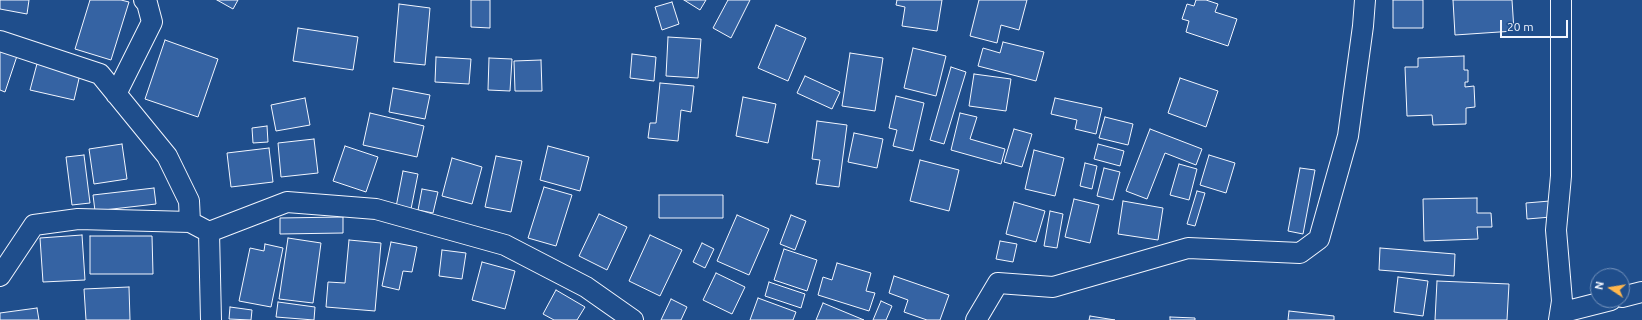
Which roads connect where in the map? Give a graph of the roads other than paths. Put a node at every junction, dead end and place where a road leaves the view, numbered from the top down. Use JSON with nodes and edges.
{"nodes":[{"id":1,"x":144,"y":0,"type":"edge"},
{"id":2,"x":1365,"y":0,"type":"edge"},
{"id":3,"x":1561,"y":0,"type":"edge"},
{"id":4,"x":0,"y":41,"type":"edge"},
{"id":5,"x":116,"y":94,"type":"junction"},
{"id":6,"x":190,"y":222,"type":"junction"},
{"id":7,"x":209,"y":232,"type":"junction"},
{"id":8,"x":0,"y":276,"type":"edge"},
{"id":9,"x":1642,"y":292,"type":"edge"},
{"id":10,"x":1630,"y":295,"type":"edge"},
{"id":11,"x":1590,"y":307,"type":"edge"},
{"id":12,"x":1560,"y":316,"type":"edge"},
{"id":13,"x":211,"y":320,"type":"edge"},
{"id":14,"x":633,"y":320,"type":"edge"},
{"id":15,"x":976,"y":320,"type":"edge"}],
"edges":[{"from":1,"to":5,"type":"street"},
{"from":2,"to":15,"type":"street"},
{"from":3,"to":12,"type":"street"},
{"from":4,"to":5,"type":"street"},
{"from":5,"to":6,"type":"street"},
{"from":6,"to":7,"type":"street"},
{"from":6,"to":8,"type":"street"},
{"from":7,"to":13,"type":"street"},
{"from":7,"to":14,"type":"street"},
{"from":9,"to":10,"type":"street"},
{"from":11,"to":12,"type":"street"}]}
